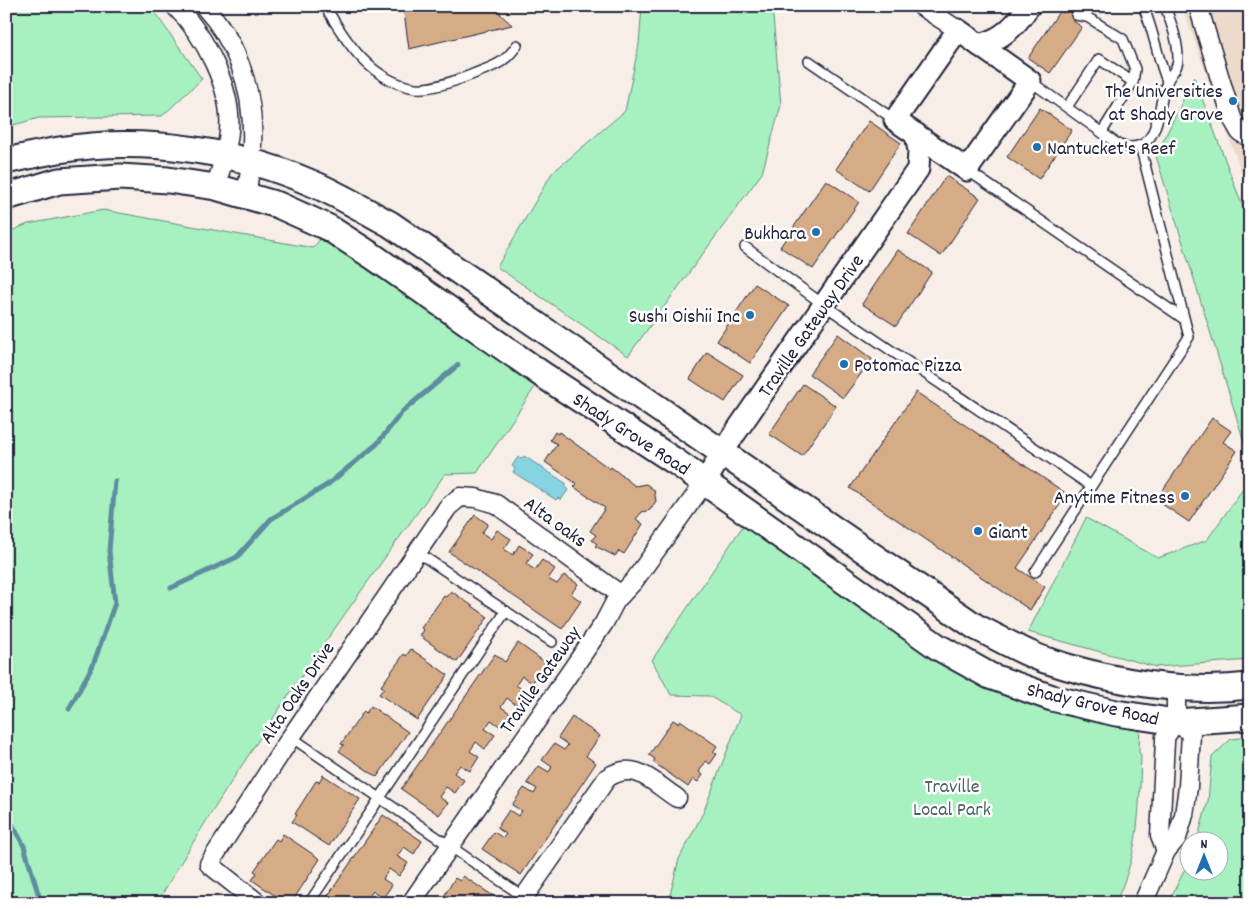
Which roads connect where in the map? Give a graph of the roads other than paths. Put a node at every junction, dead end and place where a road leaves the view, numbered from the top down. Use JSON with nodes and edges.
{"nodes":[{"id":1,"x":204,"y":6,"type":"edge"},
{"id":2,"x":325,"y":6,"type":"edge"},
{"id":3,"x":921,"y":6,"type":"edge"},
{"id":4,"x":1143,"y":6,"type":"edge"},
{"id":5,"x":1165,"y":6,"type":"edge"},
{"id":6,"x":1198,"y":6,"type":"edge"},
{"id":7,"x":181,"y":9,"type":"edge"},
{"id":8,"x":1078,"y":11,"type":"edge"},
{"id":9,"x":1025,"y":13,"type":"edge"},
{"id":10,"x":958,"y":30,"type":"junction"},
{"id":11,"x":518,"y":45,"type":"dead end"},
{"id":12,"x":978,"y":45,"type":"junction"},
{"id":13,"x":809,"y":61,"type":"dead end"},
{"id":14,"x":1022,"y":75,"type":"junction"},
{"id":15,"x":1167,"y":81,"type":"junction"},
{"id":16,"x":1133,"y":82,"type":"junction"},
{"id":17,"x":1067,"y":107,"type":"junction"},
{"id":18,"x":895,"y":120,"type":"junction"},
{"id":19,"x":1102,"y":132,"type":"junction"},
{"id":20,"x":916,"y":134,"type":"junction"},
{"id":21,"x":1250,"y":138,"type":"edge"},
{"id":22,"x":1140,"y":145,"type":"junction"},
{"id":23,"x":224,"y":155,"type":"junction"},
{"id":24,"x":6,"y":161,"type":"edge"},
{"id":25,"x":253,"y":162,"type":"junction"},
{"id":26,"x":959,"y":164,"type":"junction"},
{"id":27,"x":918,"y":169,"type":"junction"},
{"id":28,"x":216,"y":187,"type":"junction"},
{"id":29,"x":246,"y":194,"type":"junction"},
{"id":30,"x":6,"y":197,"type":"edge"},
{"id":31,"x":745,"y":247,"type":"dead end"},
{"id":32,"x":824,"y":305,"type":"junction"},
{"id":33,"x":1184,"y":319,"type":"junction"},
{"id":34,"x":722,"y":453,"type":"junction"},
{"id":35,"x":705,"y":482,"type":"junction"},
{"id":36,"x":1091,"y":486,"type":"junction"},
{"id":37,"x":460,"y":497,"type":"joint"},
{"id":38,"x":417,"y":552,"type":"junction"},
{"id":39,"x":1035,"y":572,"type":"dead end"},
{"id":40,"x":621,"y":595,"type":"junction"},
{"id":41,"x":506,"y":611,"type":"junction"},
{"id":42,"x":552,"y":642,"type":"dead end"},
{"id":43,"x":1250,"y":686,"type":"edge"},
{"id":44,"x":1176,"y":688,"type":"junction"},
{"id":45,"x":1250,"y":717,"type":"edge"},
{"id":46,"x":1176,"y":722,"type":"junction"},
{"id":47,"x":291,"y":737,"type":"junction"},
{"id":48,"x":380,"y":798,"type":"junction"},
{"id":49,"x":676,"y":798,"type":"dead end"},
{"id":50,"x":450,"y":846,"type":"junction"},
{"id":51,"x":1166,"y":851,"type":"junction"},
{"id":52,"x":522,"y":900,"type":"edge"},
{"id":53,"x":258,"y":903,"type":"edge"},
{"id":54,"x":309,"y":903,"type":"edge"},
{"id":55,"x":411,"y":903,"type":"edge"},
{"id":56,"x":1143,"y":903,"type":"edge"}],
"edges":[{"from":1,"to":25,"type":"street"},
{"from":2,"to":11,"type":"lane"},
{"from":3,"to":10,"type":"street"},
{"from":4,"to":15,"type":"lane"},
{"from":5,"to":15,"type":"lane"},
{"from":6,"to":21,"type":"street"},
{"from":7,"to":23,"type":"street"},
{"from":8,"to":16,"type":"lane"},
{"from":9,"to":12,"type":"street"},
{"from":9,"to":14,"type":"street"},
{"from":10,"to":12,"type":"street"},
{"from":10,"to":18,"type":"street"},
{"from":12,"to":14,"type":"street"},
{"from":13,"to":18,"type":"lane"},
{"from":14,"to":17,"type":"lane"},
{"from":14,"to":26,"type":"street"},
{"from":15,"to":22,"type":"lane"},
{"from":16,"to":17,"type":"lane"},
{"from":16,"to":19,"type":"lane"},
{"from":17,"to":19,"type":"lane"},
{"from":18,"to":20,"type":"street"},
{"from":19,"to":22,"type":"lane"},
{"from":20,"to":26,"type":"street"},
{"from":20,"to":27,"type":"street"},
{"from":22,"to":33,"type":"lane"},
{"from":23,"to":24,"type":"main road","name":"Shady Grove Road"},
{"from":23,"to":25,"type":"main road","name":"Shady Grove Road"},
{"from":23,"to":28,"type":"street"},
{"from":25,"to":29,"type":"street"},
{"from":25,"to":34,"type":"main road","name":"Shady Grove Road"},
{"from":26,"to":27,"type":"street"},
{"from":26,"to":33,"type":"lane"},
{"from":27,"to":32,"type":"street","name":"Traville Gateway Drive"},
{"from":28,"to":29,"type":"main road","name":"Shady Grove Road"},
{"from":28,"to":30,"type":"main road","name":"Shady Grove Road"},
{"from":29,"to":35,"type":"main road","name":"Shady Grove Road"},
{"from":31,"to":32,"type":"lane"},
{"from":32,"to":34,"type":"street","name":"Traville Gateway Drive"},
{"from":32,"to":36,"type":"lane"},
{"from":33,"to":36,"type":"lane"},
{"from":34,"to":35,"type":"street","name":"Traville Gateway Drive"},
{"from":34,"to":44,"type":"main road","name":"Shady Grove Road"},
{"from":35,"to":40,"type":"street","name":"Traville Gateway"},
{"from":35,"to":46,"type":"main road","name":"Shady Grove Road"},
{"from":36,"to":39,"type":"lane"},
{"from":37,"to":38,"type":"street","name":"Alta Oaks Drive"},
{"from":37,"to":40,"type":"street","name":"Alta oaks"},
{"from":38,"to":41,"type":"lane"},
{"from":38,"to":47,"type":"street","name":"Alta Oaks Drive"},
{"from":40,"to":50,"type":"street","name":"Traville Gateway"},
{"from":41,"to":42,"type":"lane"},
{"from":41,"to":48,"type":"lane"},
{"from":43,"to":44,"type":"main road","name":"Shady Grove Road"},
{"from":44,"to":46,"type":"street"},
{"from":45,"to":46,"type":"main road","name":"Shady Grove Road"},
{"from":46,"to":51,"type":"street"},
{"from":46,"to":51,"type":"street"},
{"from":47,"to":48,"type":"lane"},
{"from":47,"to":53,"type":"street","name":"Alta Oaks Drive"},
{"from":48,"to":50,"type":"lane"},
{"from":48,"to":54,"type":"lane"},
{"from":49,"to":52,"type":"street"},
{"from":50,"to":52,"type":"lane"},
{"from":50,"to":55,"type":"street","name":"Traville Gateway"},
{"from":51,"to":56,"type":"street"}]}
